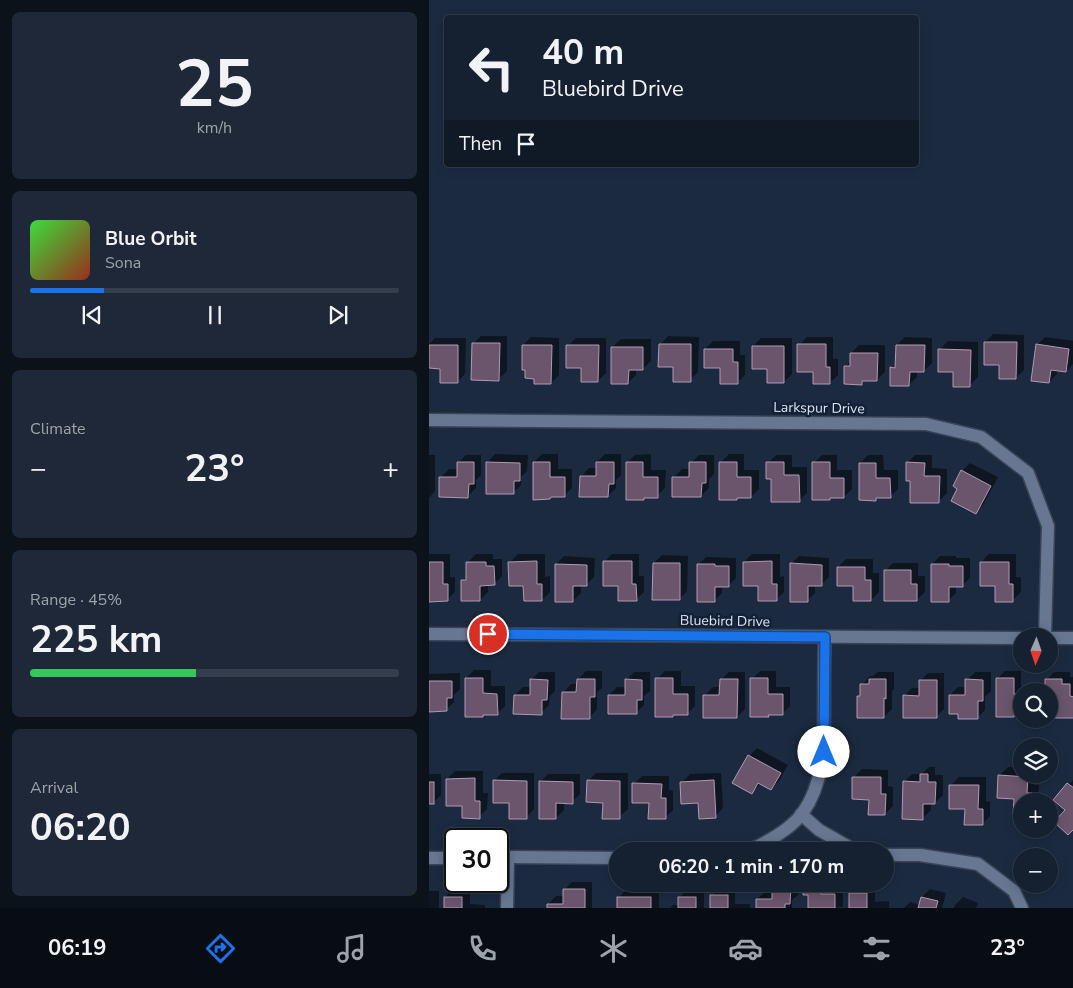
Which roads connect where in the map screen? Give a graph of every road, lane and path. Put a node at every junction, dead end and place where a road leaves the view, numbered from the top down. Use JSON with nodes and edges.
{"nodes":[{"id":1,"x":429,"y":420,"type":"edge"},
{"id":2,"x":1045,"y":628,"type":"edge"},
{"id":3,"x":429,"y":634,"type":"edge"},
{"id":4,"x":825,"y":637,"type":"junction"},
{"id":5,"x":1013,"y":638,"type":"edge"},
{"id":6,"x":1058,"y":638,"type":"edge"},
{"id":7,"x":1073,"y":638,"type":"edge"},
{"id":8,"x":801,"y":814,"type":"junction"},
{"id":9,"x":767,"y":842,"type":"edge"},
{"id":10,"x":840,"y":842,"type":"edge"},
{"id":11,"x":894,"y":855,"type":"edge"},
{"id":12,"x":429,"y":858,"type":"edge"},
{"id":13,"x":444,"y":858,"type":"edge"},
{"id":14,"x":509,"y":858,"type":"edge"},
{"id":15,"x":609,"y":858,"type":"edge"},
{"id":16,"x":506,"y":893,"type":"edge"},
{"id":17,"x":507,"y":908,"type":"edge"},
{"id":18,"x":1021,"y":908,"type":"edge"}],
"edges":[{"from":1,"to":2,"type":"street","name":"Larkspur Drive"},
{"from":3,"to":4,"type":"street","name":"Bluebird Drive"},
{"from":4,"to":5,"type":"street","name":"Bluebird Drive"},
{"from":4,"to":8,"type":"street"},
{"from":6,"to":7,"type":"street"},
{"from":8,"to":9,"type":"street"},
{"from":8,"to":10,"type":"street"},
{"from":11,"to":18,"type":"street"},
{"from":12,"to":13,"type":"street"},
{"from":14,"to":15,"type":"street"},
{"from":16,"to":17,"type":"street"}]}
